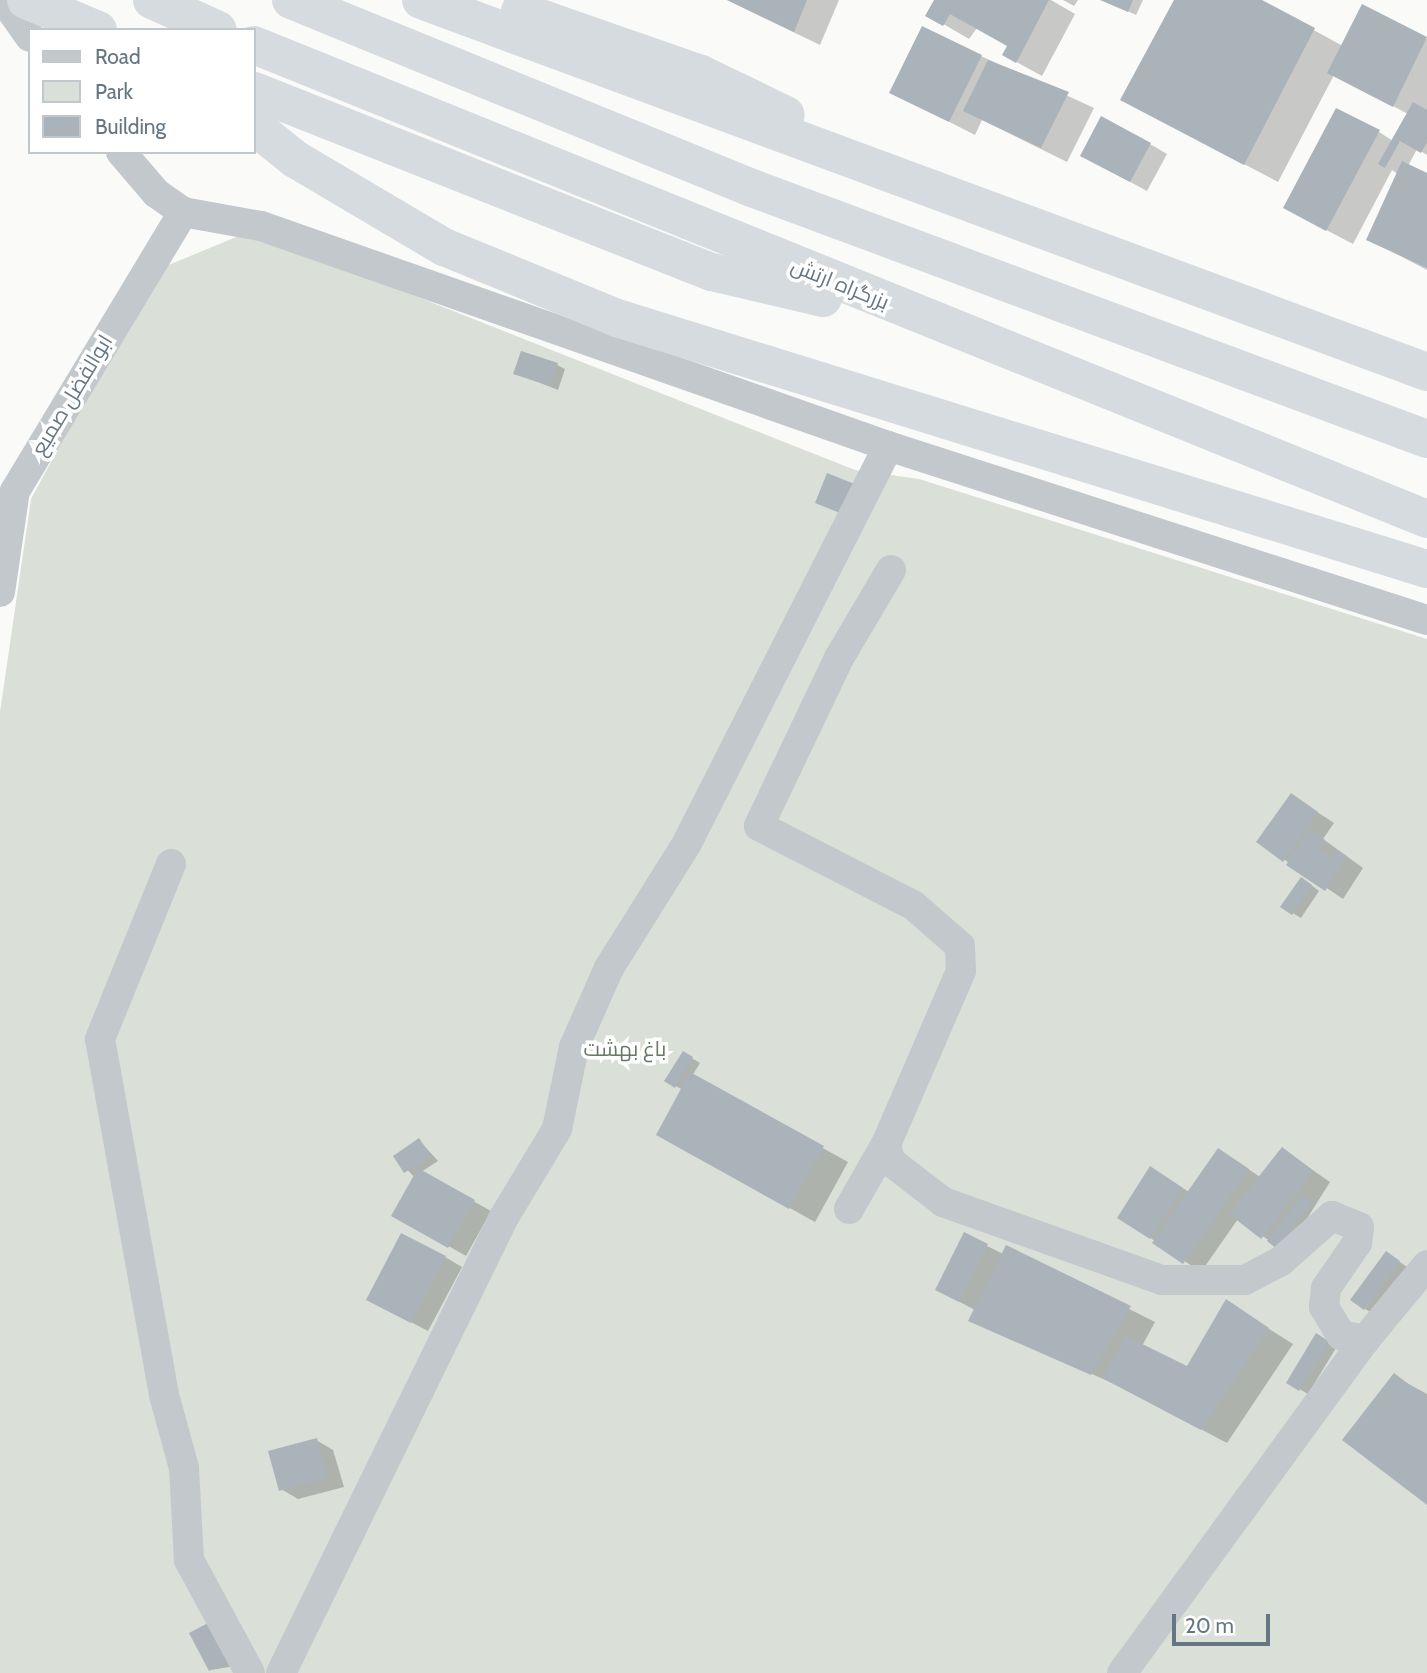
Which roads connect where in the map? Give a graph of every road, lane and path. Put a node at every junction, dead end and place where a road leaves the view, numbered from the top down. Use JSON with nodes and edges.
{"nodes":[{"id":1,"x":4,"y":0,"type":"edge"},
{"id":2,"x":26,"y":0,"type":"edge"},
{"id":3,"x":129,"y":0,"type":"edge"},
{"id":4,"x":152,"y":0,"type":"edge"},
{"id":5,"x":291,"y":0,"type":"edge"},
{"id":6,"x":421,"y":0,"type":"edge"},
{"id":7,"x":492,"y":0,"type":"edge"},
{"id":8,"x":93,"y":28,"type":"edge"},
{"id":9,"x":153,"y":28,"type":"edge"},
{"id":10,"x":214,"y":28,"type":"edge"},
{"id":11,"x":28,"y":34,"type":"edge"},
{"id":12,"x":256,"y":46,"type":"edge"},
{"id":13,"x":256,"y":92,"type":"edge"},
{"id":14,"x":256,"y":128,"type":"edge"},
{"id":15,"x":123,"y":154,"type":"edge"},
{"id":16,"x":936,"y":188,"type":"junction"},
{"id":17,"x":183,"y":212,"type":"junction"},
{"id":18,"x":941,"y":326,"type":"junction"},
{"id":19,"x":1421,"y":375,"type":"edge"},
{"id":20,"x":1427,"y":439,"type":"edge"},
{"id":21,"x":888,"y":446,"type":"junction"},
{"id":22,"x":1427,"y":519,"type":"edge"},
{"id":23,"x":1427,"y":569,"type":"edge"},
{"id":24,"x":891,"y":570,"type":"dead end"},
{"id":25,"x":0,"y":592,"type":"edge"},
{"id":26,"x":1427,"y":620,"type":"edge"},
{"id":27,"x":171,"y":864,"type":"dead end"},
{"id":28,"x":886,"y":1144,"type":"junction"},
{"id":29,"x":849,"y":1209,"type":"dead end"},
{"id":30,"x":1427,"y":1265,"type":"edge"},
{"id":31,"x":1365,"y":1340,"type":"junction"},
{"id":32,"x":250,"y":1673,"type":"edge"},
{"id":33,"x":281,"y":1673,"type":"edge"},
{"id":34,"x":1122,"y":1673,"type":"edge"}],
"edges":[{"from":1,"to":11,"type":"street"},
{"from":2,"to":8,"type":"highway"},
{"from":3,"to":9,"type":"highway"},
{"from":4,"to":10,"type":"highway"},
{"from":5,"to":20,"type":"highway"},
{"from":6,"to":16,"type":"highway"},
{"from":7,"to":16,"type":"highway"},
{"from":12,"to":18,"type":"highway","name":"بزرگراه ارتش"},
{"from":13,"to":18,"type":"highway"},
{"from":14,"to":23,"type":"highway"},
{"from":15,"to":17,"type":"street"},
{"from":16,"to":19,"type":"highway"},
{"from":17,"to":21,"type":"street"},
{"from":17,"to":25,"type":"street","name":"ابوالفضل صمیع"},
{"from":18,"to":22,"type":"highway","name":"بزرگراه ارتش"},
{"from":21,"to":26,"type":"street"},
{"from":21,"to":33,"type":"street"},
{"from":24,"to":28,"type":"street"},
{"from":27,"to":32,"type":"street"},
{"from":28,"to":29,"type":"street"},
{"from":28,"to":31,"type":"street"},
{"from":30,"to":31,"type":"street"},
{"from":31,"to":34,"type":"street"}]}
